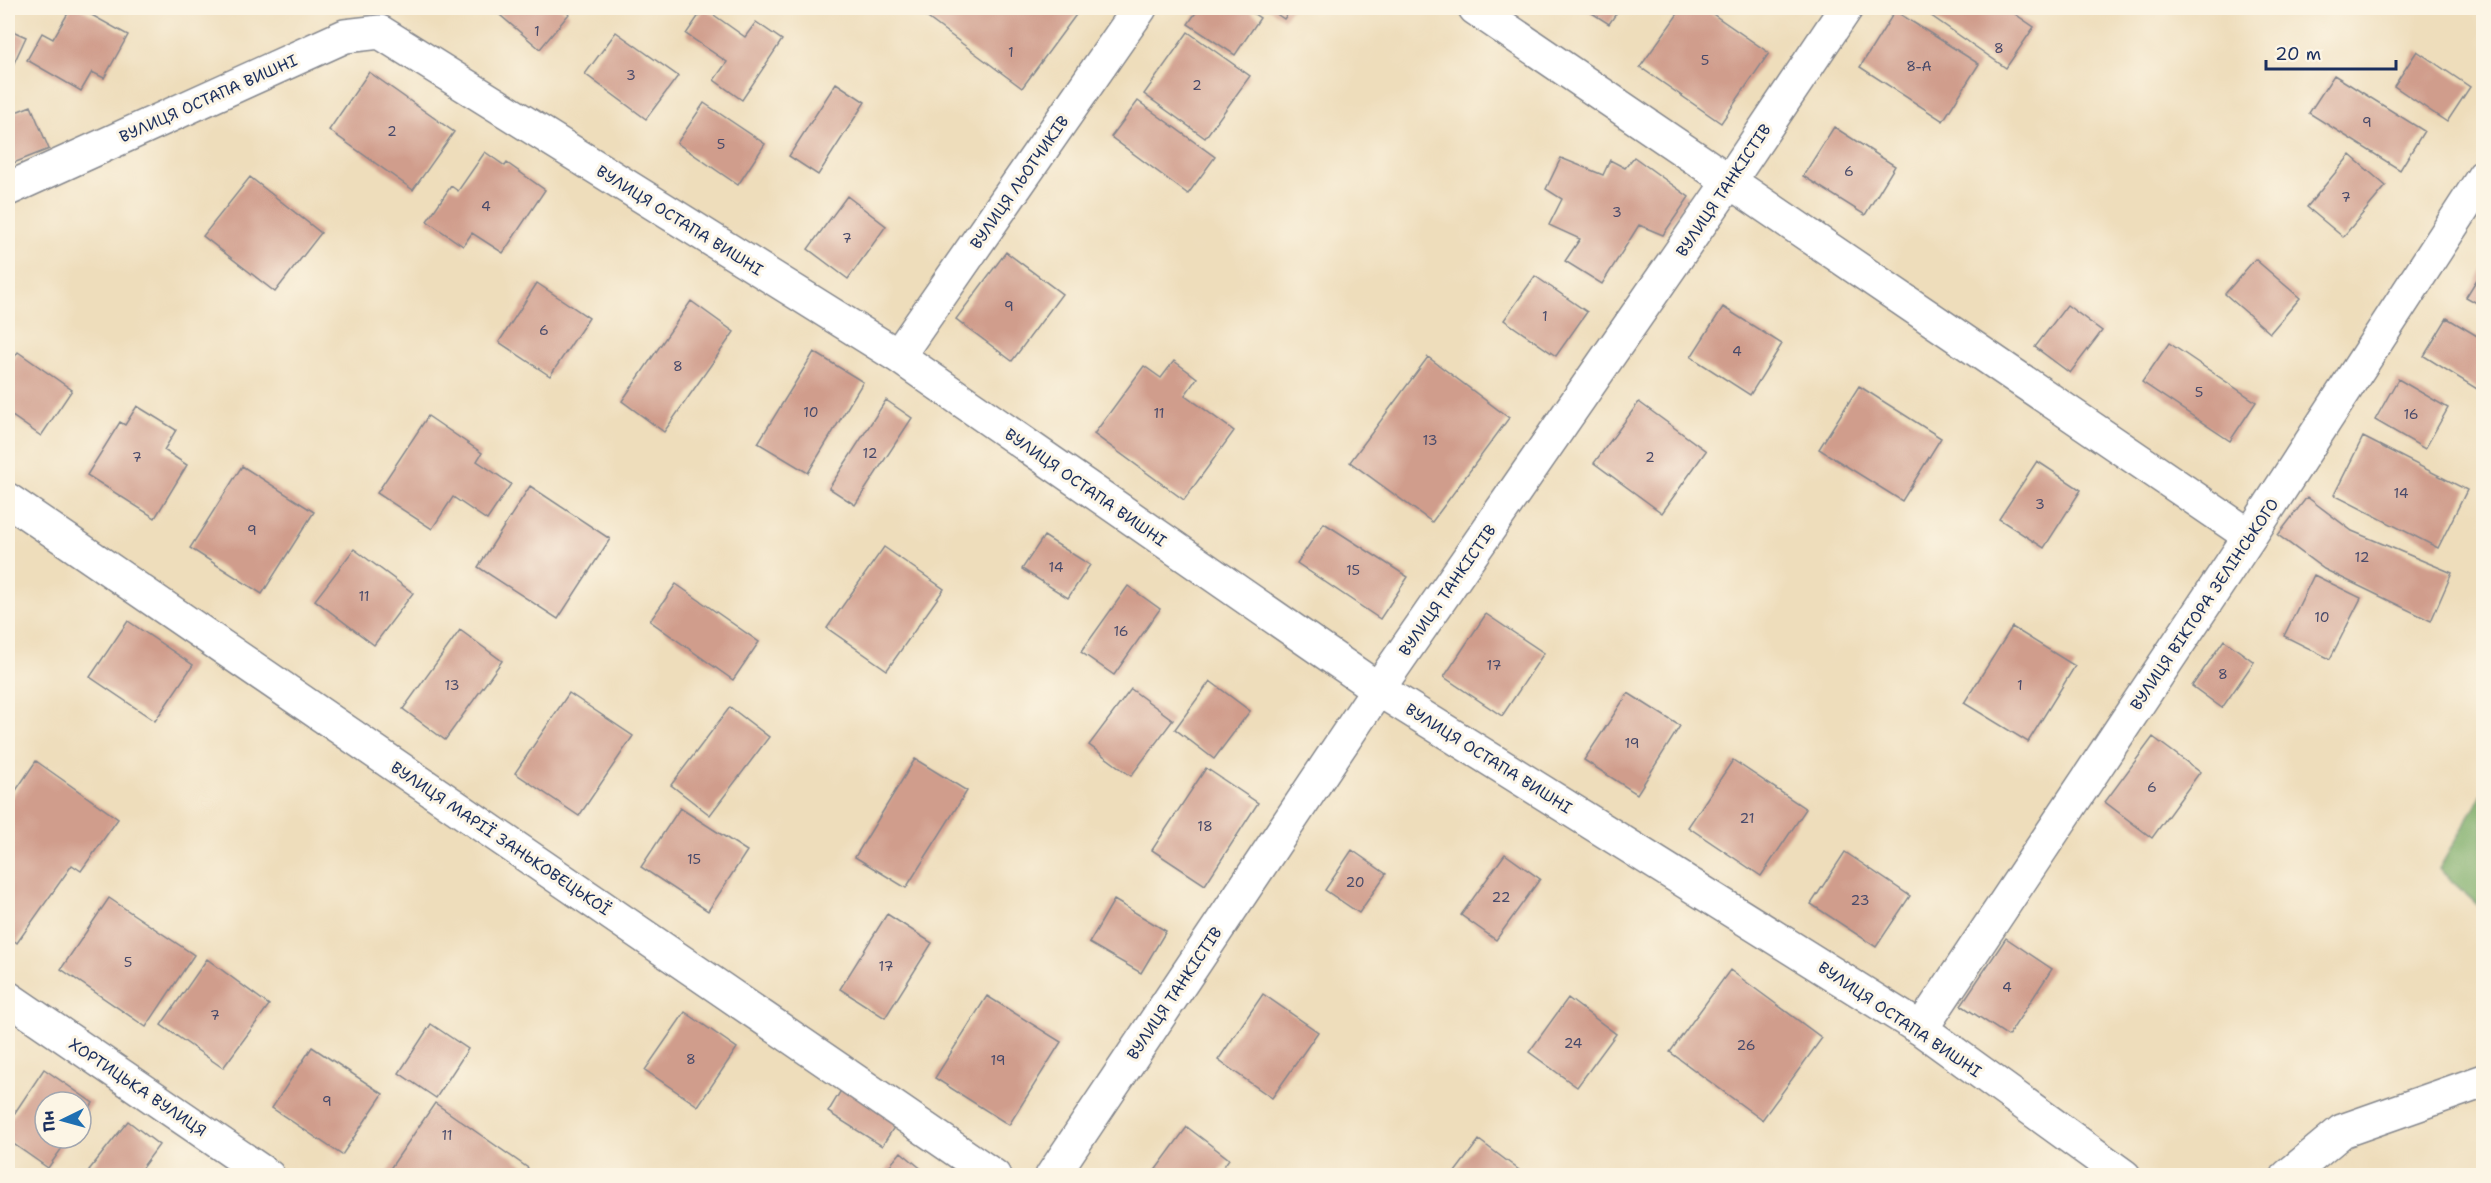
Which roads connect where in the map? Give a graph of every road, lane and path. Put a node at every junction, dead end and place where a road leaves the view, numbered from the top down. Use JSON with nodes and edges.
{"nodes":[{"id":1,"x":1140,"y":8,"type":"edge"},
{"id":2,"x":1475,"y":8,"type":"edge"},
{"id":3,"x":1846,"y":8,"type":"edge"},
{"id":4,"x":378,"y":20,"type":"edge"},
{"id":5,"x":2484,"y":176,"type":"edge"},
{"id":6,"x":1729,"y":182,"type":"junction"},
{"id":7,"x":8,"y":189,"type":"edge"},
{"id":8,"x":898,"y":356,"type":"junction"},
{"id":9,"x":8,"y":500,"type":"edge"},
{"id":10,"x":2250,"y":536,"type":"junction"},
{"id":11,"x":1378,"y":689,"type":"junction"},
{"id":12,"x":8,"y":998,"type":"edge"},
{"id":13,"x":1921,"y":1029,"type":"junction"},
{"id":14,"x":2484,"y":1082,"type":"edge"},
{"id":15,"x":268,"y":1176,"type":"edge"},
{"id":16,"x":994,"y":1176,"type":"edge"},
{"id":17,"x":1052,"y":1176,"type":"edge"},
{"id":18,"x":2124,"y":1176,"type":"edge"},
{"id":19,"x":2288,"y":1176,"type":"edge"}],
"edges":[{"from":1,"to":8,"type":"street","name":"ВУЛИЦЯ ЛЬОТЧИКІВ"},
{"from":2,"to":6,"type":"street"},
{"from":3,"to":6,"type":"street","name":"ВУЛИЦЯ ТАНКІСТІВ"},
{"from":4,"to":7,"type":"street","name":"ВУЛИЦЯ ОСТАПА ВИШНІ"},
{"from":4,"to":8,"type":"street","name":"ВУЛИЦЯ ОСТАПА ВИШНІ"},
{"from":5,"to":10,"type":"street","name":"ВУЛИЦЯ ВІКТОРА ЗЕЛІНСЬКОГО"},
{"from":6,"to":10,"type":"street"},
{"from":6,"to":11,"type":"street","name":"ВУЛИЦЯ ТАНКІСТІВ"},
{"from":8,"to":11,"type":"street","name":"ВУЛИЦЯ ОСТАПА ВИШНІ"},
{"from":9,"to":16,"type":"street","name":"ВУЛИЦЯ МАРІЇ ЗАНЬКОВЕЦЬКОЇ"},
{"from":10,"to":13,"type":"street","name":"ВУЛИЦЯ ВІКТОРА ЗЕЛІНСЬКОГО"},
{"from":11,"to":13,"type":"street","name":"ВУЛИЦЯ ОСТАПА ВИШНІ"},
{"from":11,"to":17,"type":"street","name":"ВУЛИЦЯ ТАНКІСТІВ"},
{"from":12,"to":15,"type":"street","name":"ХОРТИЦЬКА ВУЛИЦЯ"},
{"from":13,"to":18,"type":"street","name":"ВУЛИЦЯ ОСТАПА ВИШНІ"},
{"from":14,"to":19,"type":"street"}]}
